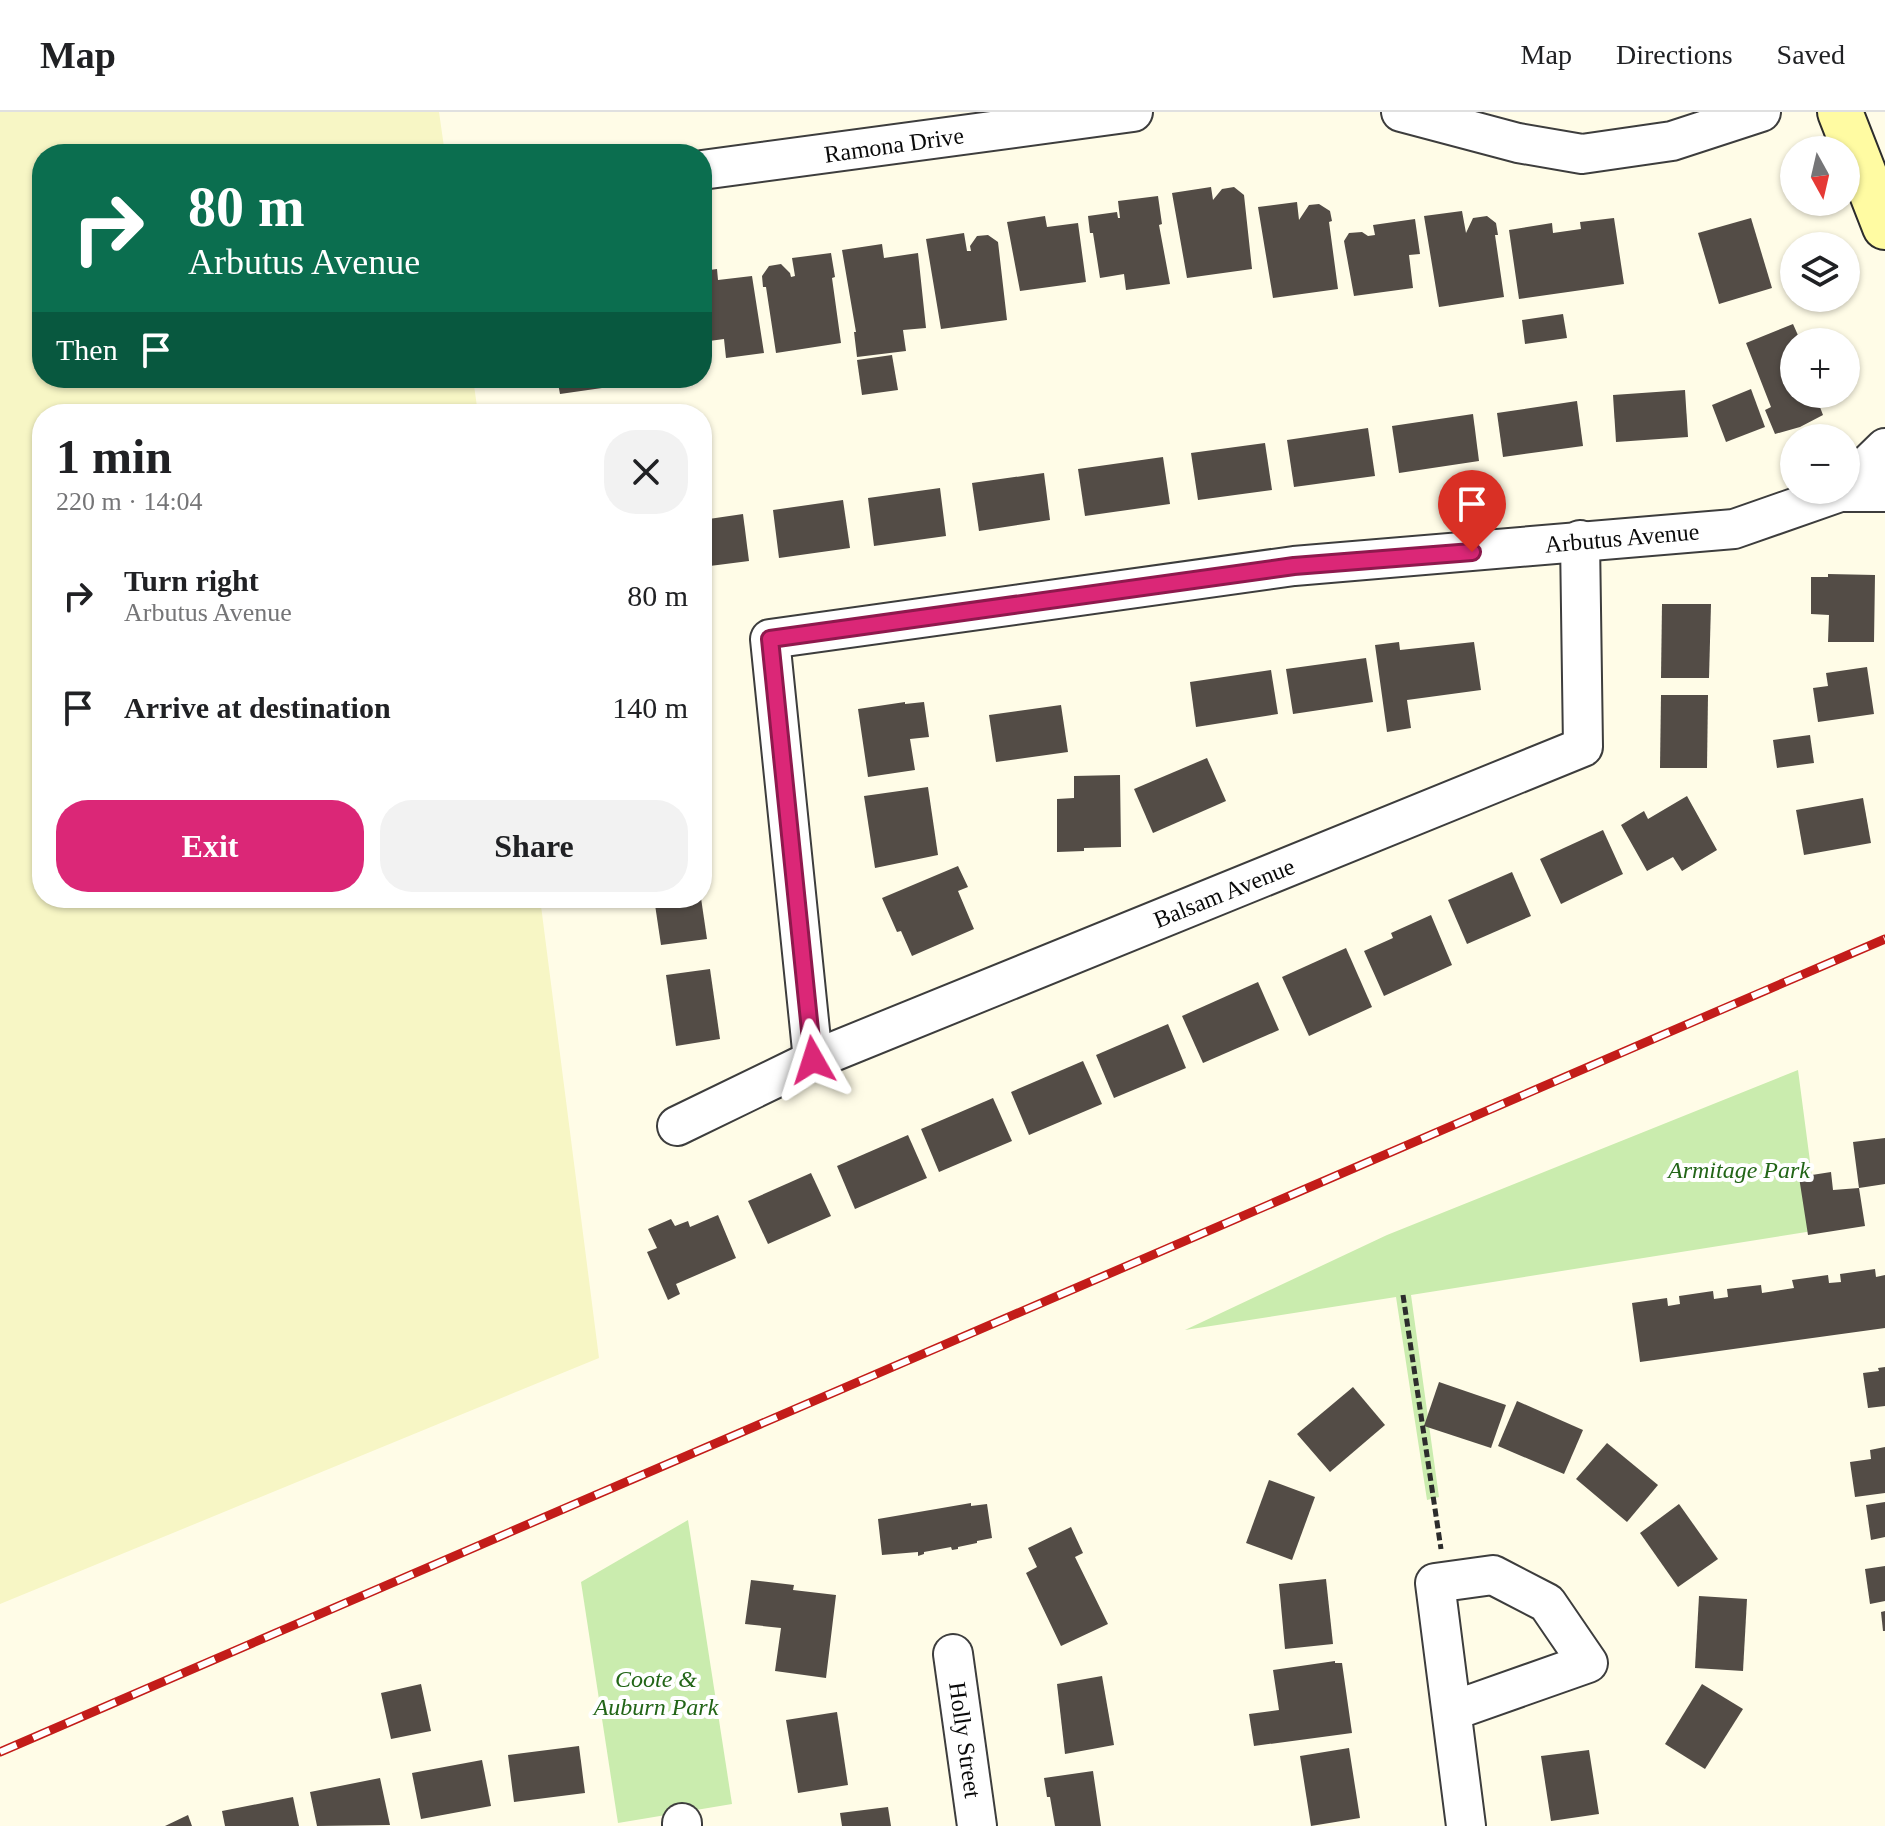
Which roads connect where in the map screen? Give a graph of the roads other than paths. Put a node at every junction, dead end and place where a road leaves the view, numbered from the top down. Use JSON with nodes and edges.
{"nodes":[{"id":1,"x":1133,"y":112,"type":"edge"},
{"id":2,"x":1401,"y":112,"type":"edge"},
{"id":3,"x":1761,"y":112,"type":"edge"},
{"id":4,"x":1840,"y":112,"type":"edge"},
{"id":5,"x":712,"y":169,"type":"edge"},
{"id":6,"x":1885,"y":227,"type":"edge"},
{"id":7,"x":1885,"y":448,"type":"edge"},
{"id":8,"x":1860,"y":472,"type":"edge"},
{"id":9,"x":1860,"y":490,"type":"edge"},
{"id":10,"x":1885,"y":492,"type":"edge"},
{"id":11,"x":1802,"y":504,"type":"edge"},
{"id":12,"x":1580,"y":540,"type":"junction"},
{"id":13,"x":813,"y":1060,"type":"junction"},
{"id":14,"x":677,"y":1126,"type":"dead end"},
{"id":15,"x":953,"y":1654,"type":"dead end"},
{"id":16,"x":1452,"y":1711,"type":"junction"},
{"id":17,"x":977,"y":1826,"type":"edge"},
{"id":18,"x":1466,"y":1826,"type":"edge"}],
"edges":[{"from":1,"to":5,"type":"street","name":"Ramona Drive"},
{"from":2,"to":3,"type":"street"},
{"from":4,"to":6,"type":"street"},
{"from":7,"to":8,"type":"street","name":"Arbutus Avenue"},
{"from":9,"to":10,"type":"street","name":"Arbutus Avenue"},
{"from":11,"to":12,"type":"street","name":"Arbutus Avenue"},
{"from":12,"to":13,"type":"street","name":"Balsam Avenue"},
{"from":12,"to":13,"type":"street","name":"Arbutus Avenue"},
{"from":13,"to":14,"type":"street","name":"Balsam Avenue"},
{"from":15,"to":17,"type":"street","name":"Holly Street"},
{"from":16,"to":16,"type":"street"},
{"from":16,"to":18,"type":"street"}]}
